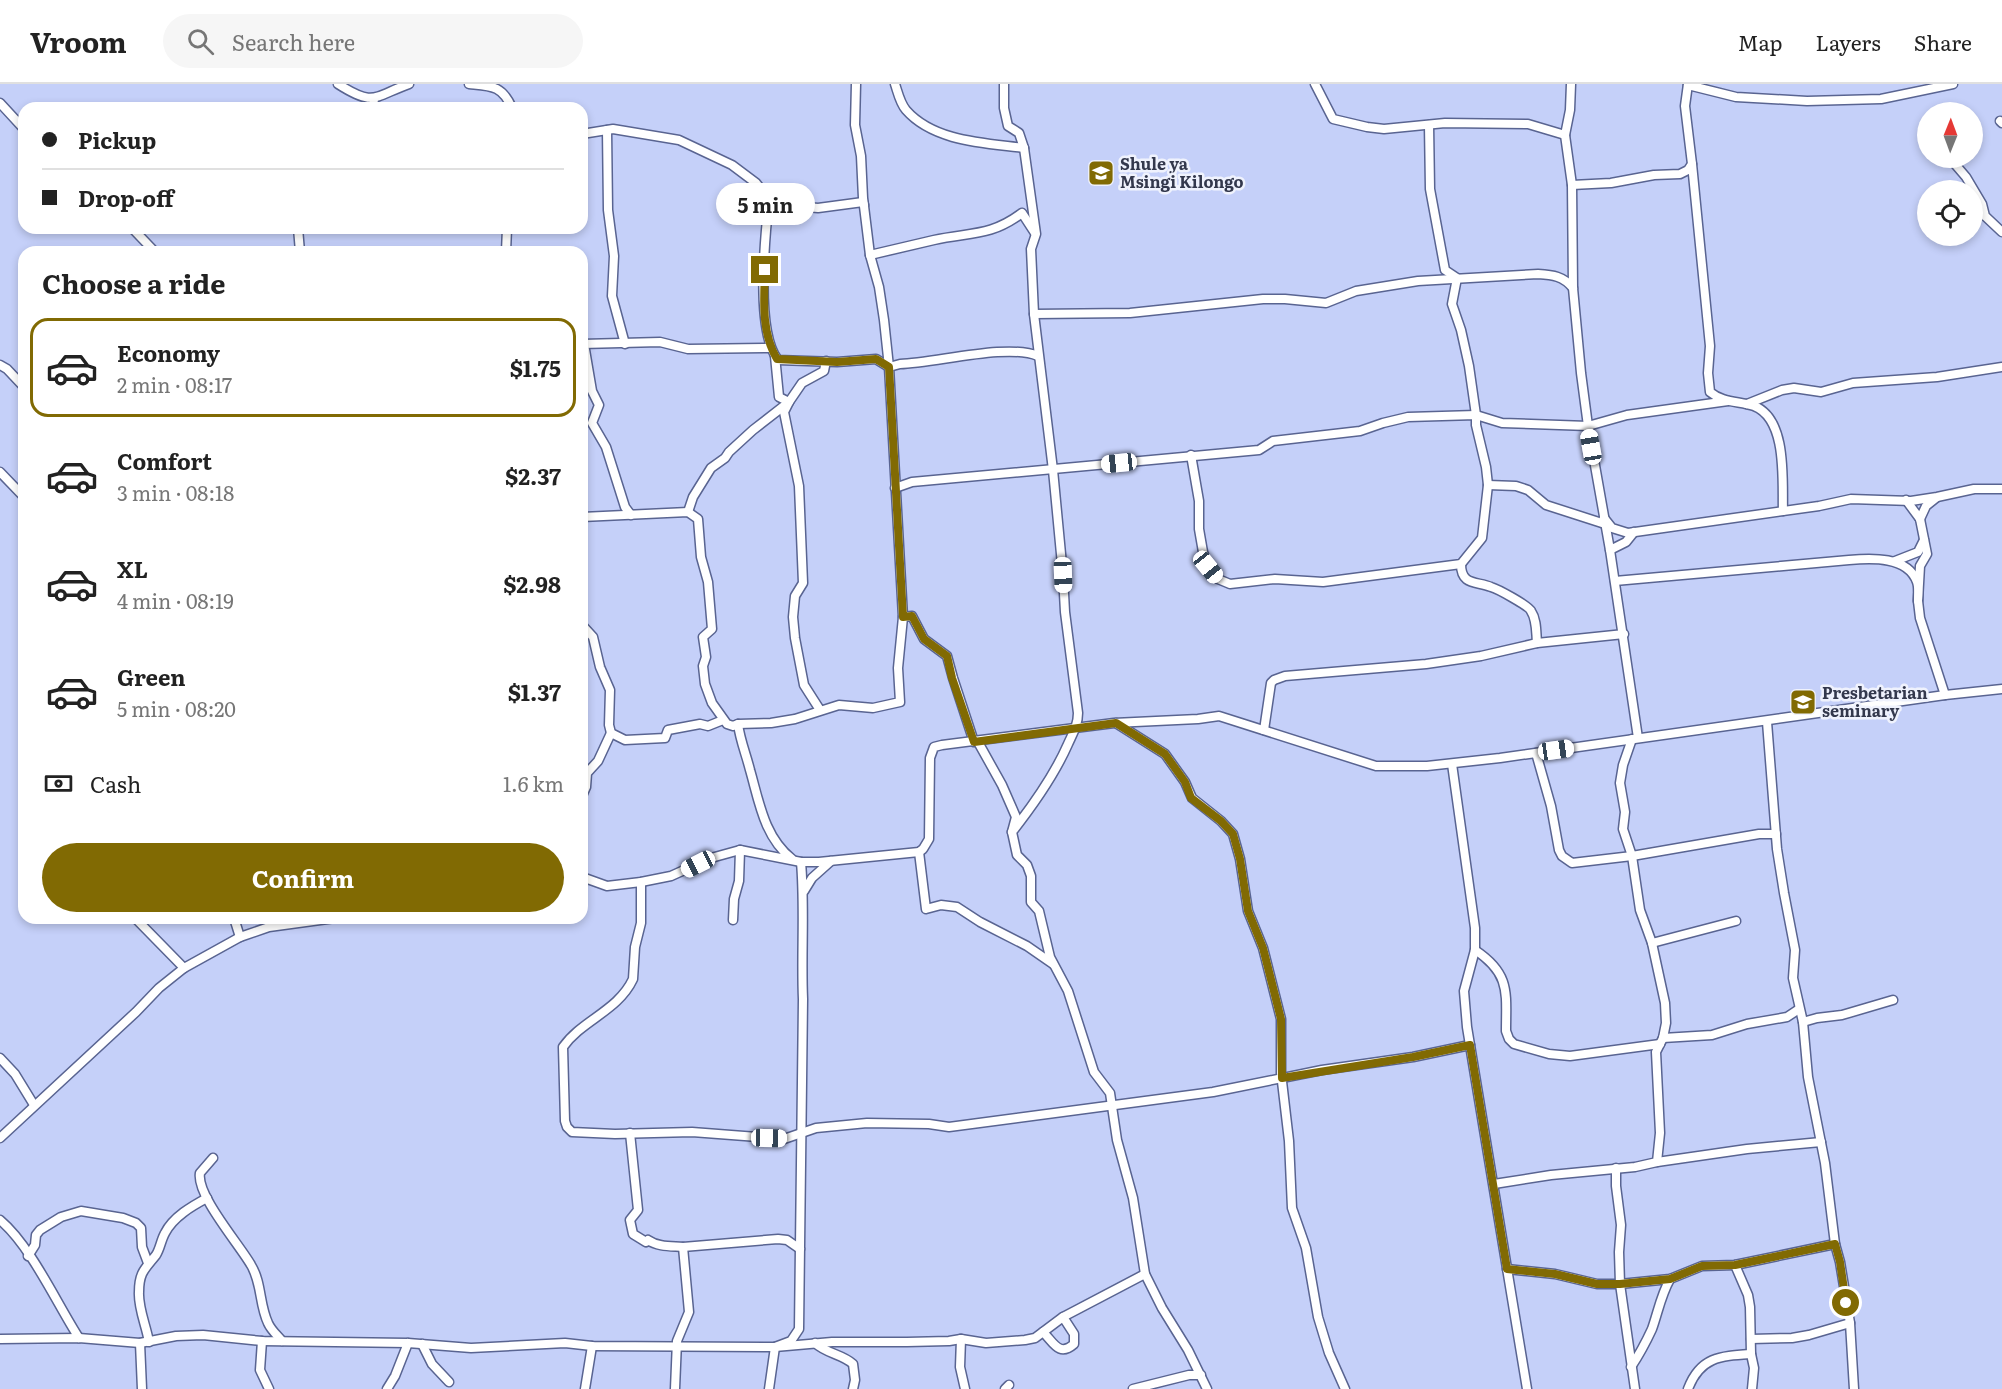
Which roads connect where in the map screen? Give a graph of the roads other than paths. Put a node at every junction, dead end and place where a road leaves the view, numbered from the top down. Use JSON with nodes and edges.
{"nodes":[{"id":1,"x":338,"y":84,"type":"edge"},
{"id":2,"x":409,"y":84,"type":"edge"},
{"id":3,"x":469,"y":84,"type":"edge"},
{"id":4,"x":856,"y":84,"type":"edge"},
{"id":5,"x":895,"y":84,"type":"edge"},
{"id":6,"x":1004,"y":84,"type":"edge"},
{"id":7,"x":1315,"y":84,"type":"edge"},
{"id":8,"x":1571,"y":84,"type":"edge"},
{"id":9,"x":1688,"y":84,"type":"edge"},
{"id":10,"x":1953,"y":84,"type":"edge"},
{"id":11,"x":503,"y":88,"type":"edge"},
{"id":12,"x":374,"y":98,"type":"junction"},
{"id":13,"x":374,"y":102,"type":"edge"},
{"id":14,"x":509,"y":102,"type":"edge"},
{"id":15,"x":0,"y":103,"type":"edge"},
{"id":16,"x":18,"y":122,"type":"edge"},
{"id":17,"x":1429,"y":125,"type":"junction"},
{"id":18,"x":607,"y":130,"type":"junction"},
{"id":19,"x":588,"y":133,"type":"edge"},
{"id":20,"x":1565,"y":135,"type":"junction"},
{"id":21,"x":1024,"y":148,"type":"junction"},
{"id":22,"x":1692,"y":164,"type":"junction"},
{"id":23,"x":1958,"y":168,"type":"edge"},
{"id":24,"x":1680,"y":174,"type":"junction"},
{"id":25,"x":1694,"y":182,"type":"junction"},
{"id":26,"x":1572,"y":185,"type":"junction"},
{"id":27,"x":769,"y":199,"type":"junction"},
{"id":28,"x":864,"y":205,"type":"junction"},
{"id":29,"x":2002,"y":232,"type":"edge"},
{"id":30,"x":138,"y":234,"type":"edge"},
{"id":31,"x":1036,"y":234,"type":"junction"},
{"id":32,"x":149,"y":246,"type":"edge"},
{"id":33,"x":870,"y":255,"type":"junction"},
{"id":34,"x":1457,"y":278,"type":"junction"},
{"id":35,"x":1573,"y":288,"type":"junction"},
{"id":36,"x":1034,"y":314,"type":"junction"},
{"id":37,"x":588,"y":344,"type":"edge"},
{"id":38,"x":625,"y":344,"type":"junction"},
{"id":39,"x":773,"y":352,"type":"junction"},
{"id":40,"x":1038,"y":356,"type":"junction"},
{"id":41,"x":826,"y":361,"type":"junction"},
{"id":42,"x":0,"y":365,"type":"edge"},
{"id":43,"x":889,"y":367,"type":"junction"},
{"id":44,"x":2002,"y":367,"type":"edge"},
{"id":45,"x":588,"y":370,"type":"edge"},
{"id":46,"x":18,"y":381,"type":"edge"},
{"id":47,"x":1728,"y":401,"type":"junction"},
{"id":48,"x":789,"y":402,"type":"junction"},
{"id":49,"x":1746,"y":405,"type":"junction"},
{"id":50,"x":1476,"y":415,"type":"junction"},
{"id":51,"x":1588,"y":426,"type":"junction"},
{"id":52,"x":1191,"y":455,"type":"junction"},
{"id":53,"x":1053,"y":470,"type":"junction"},
{"id":54,"x":0,"y":472,"type":"edge"},
{"id":55,"x":1488,"y":485,"type":"junction"},
{"id":56,"x":895,"y":488,"type":"junction"},
{"id":57,"x":2002,"y":489,"type":"edge"},
{"id":58,"x":18,"y":491,"type":"edge"},
{"id":59,"x":1937,"y":498,"type":"junction"},
{"id":60,"x":1906,"y":500,"type":"junction"},
{"id":61,"x":1783,"y":511,"type":"junction"},
{"id":62,"x":688,"y":512,"type":"junction"},
{"id":63,"x":631,"y":515,"type":"junction"},
{"id":64,"x":588,"y":517,"type":"edge"},
{"id":65,"x":1920,"y":519,"type":"junction"},
{"id":66,"x":1604,"y":521,"type":"junction"},
{"id":67,"x":1634,"y":532,"type":"junction"},
{"id":68,"x":1924,"y":540,"type":"junction"},
{"id":69,"x":1610,"y":550,"type":"junction"},
{"id":70,"x":1895,"y":561,"type":"junction"},
{"id":71,"x":1461,"y":564,"type":"junction"},
{"id":72,"x":1615,"y":581,"type":"junction"},
{"id":73,"x":1918,"y":601,"type":"junction"},
{"id":74,"x":903,"y":617,"type":"junction"},
{"id":75,"x":588,"y":631,"type":"edge"},
{"id":76,"x":1624,"y":634,"type":"junction"},
{"id":77,"x":1537,"y":643,"type":"junction"},
{"id":78,"x":2002,"y":689,"type":"edge"},
{"id":79,"x":1945,"y":695,"type":"junction"},
{"id":80,"x":820,"y":710,"type":"junction"},
{"id":81,"x":723,"y":720,"type":"junction"},
{"id":82,"x":1767,"y":722,"type":"junction"},
{"id":83,"x":1116,"y":723,"type":"junction"},
{"id":84,"x":738,"y":724,"type":"junction"},
{"id":85,"x":1076,"y":728,"type":"junction"},
{"id":86,"x":1264,"y":730,"type":"junction"},
{"id":87,"x":611,"y":733,"type":"junction"},
{"id":88,"x":1635,"y":739,"type":"junction"},
{"id":89,"x":976,"y":742,"type":"junction"},
{"id":90,"x":1536,"y":753,"type":"junction"},
{"id":91,"x":1452,"y":764,"type":"junction"},
{"id":92,"x":588,"y":772,"type":"edge"},
{"id":93,"x":1012,"y":832,"type":"junction"},
{"id":94,"x":1776,"y":834,"type":"junction"},
{"id":95,"x":740,"y":850,"type":"junction"},
{"id":96,"x":919,"y":852,"type":"junction"},
{"id":97,"x":1632,"y":856,"type":"junction"},
{"id":98,"x":831,"y":861,"type":"junction"},
{"id":99,"x":798,"y":862,"type":"junction"},
{"id":100,"x":588,"y":879,"type":"edge"},
{"id":101,"x":641,"y":882,"type":"junction"},
{"id":102,"x":803,"y":894,"type":"junction"},
{"id":103,"x":733,"y":920,"type":"dead end"},
{"id":104,"x":1736,"y":921,"type":"dead end"},
{"id":105,"x":141,"y":924,"type":"edge"},
{"id":106,"x":236,"y":924,"type":"edge"},
{"id":107,"x":291,"y":924,"type":"edge"},
{"id":108,"x":240,"y":937,"type":"junction"},
{"id":109,"x":1652,"y":943,"type":"junction"},
{"id":110,"x":1475,"y":950,"type":"junction"},
{"id":111,"x":1054,"y":965,"type":"junction"},
{"id":112,"x":184,"y":968,"type":"junction"},
{"id":113,"x":1893,"y":1000,"type":"dead end"},
{"id":114,"x":1800,"y":1009,"type":"junction"},
{"id":115,"x":1803,"y":1022,"type":"junction"},
{"id":116,"x":1661,"y":1041,"type":"junction"},
{"id":117,"x":1470,"y":1045,"type":"junction"},
{"id":118,"x":0,"y":1058,"type":"edge"},
{"id":119,"x":1282,"y":1078,"type":"junction"},
{"id":120,"x":34,"y":1105,"type":"junction"},
{"id":121,"x":1112,"y":1105,"type":"junction"},
{"id":122,"x":802,"y":1131,"type":"junction"},
{"id":123,"x":630,"y":1132,"type":"junction"},
{"id":124,"x":0,"y":1138,"type":"edge"},
{"id":125,"x":1821,"y":1142,"type":"junction"},
{"id":126,"x":213,"y":1158,"type":"dead end"},
{"id":127,"x":1657,"y":1162,"type":"junction"},
{"id":128,"x":1616,"y":1168,"type":"junction"},
{"id":129,"x":1494,"y":1184,"type":"junction"},
{"id":130,"x":207,"y":1198,"type":"junction"},
{"id":131,"x":0,"y":1220,"type":"edge"},
{"id":132,"x":800,"y":1230,"type":"junction"},
{"id":133,"x":787,"y":1240,"type":"junction"},
{"id":134,"x":1835,"y":1244,"type":"junction"},
{"id":135,"x":683,"y":1247,"type":"junction"},
{"id":136,"x":800,"y":1249,"type":"junction"},
{"id":137,"x":28,"y":1256,"type":"junction"},
{"id":138,"x":148,"y":1263,"type":"junction"},
{"id":139,"x":1735,"y":1265,"type":"junction"},
{"id":140,"x":1507,"y":1269,"type":"junction"},
{"id":141,"x":1145,"y":1274,"type":"junction"},
{"id":142,"x":1670,"y":1279,"type":"junction"},
{"id":143,"x":1620,"y":1284,"type":"junction"},
{"id":144,"x":1063,"y":1317,"type":"junction"},
{"id":145,"x":1850,"y":1323,"type":"junction"},
{"id":146,"x":799,"y":1329,"type":"junction"},
{"id":147,"x":1043,"y":1332,"type":"junction"},
{"id":148,"x":79,"y":1338,"type":"junction"},
{"id":149,"x":0,"y":1339,"type":"edge"},
{"id":150,"x":961,"y":1339,"type":"junction"},
{"id":151,"x":1750,"y":1339,"type":"junction"},
{"id":152,"x":262,"y":1341,"type":"junction"},
{"id":153,"x":282,"y":1341,"type":"junction"},
{"id":154,"x":144,"y":1342,"type":"junction"},
{"id":155,"x":408,"y":1343,"type":"junction"},
{"id":156,"x":813,"y":1343,"type":"junction"},
{"id":157,"x":422,"y":1344,"type":"junction"},
{"id":158,"x":592,"y":1346,"type":"junction"},
{"id":159,"x":677,"y":1346,"type":"junction"},
{"id":160,"x":775,"y":1347,"type":"junction"},
{"id":161,"x":1751,"y":1354,"type":"junction"},
{"id":162,"x":1631,"y":1367,"type":"junction"},
{"id":163,"x":1201,"y":1375,"type":"junction"},
{"id":164,"x":448,"y":1382,"type":"dead end"},
{"id":165,"x":142,"y":1389,"type":"edge"},
{"id":166,"x":269,"y":1389,"type":"edge"},
{"id":167,"x":387,"y":1389,"type":"edge"},
{"id":168,"x":585,"y":1389,"type":"edge"},
{"id":169,"x":675,"y":1389,"type":"edge"},
{"id":170,"x":769,"y":1389,"type":"edge"},
{"id":171,"x":853,"y":1389,"type":"edge"},
{"id":172,"x":965,"y":1389,"type":"edge"},
{"id":173,"x":1133,"y":1389,"type":"edge"},
{"id":174,"x":1207,"y":1389,"type":"edge"},
{"id":175,"x":1345,"y":1389,"type":"edge"},
{"id":176,"x":1527,"y":1389,"type":"edge"},
{"id":177,"x":1635,"y":1389,"type":"edge"},
{"id":178,"x":1688,"y":1389,"type":"edge"},
{"id":179,"x":1752,"y":1389,"type":"edge"},
{"id":180,"x":1854,"y":1389,"type":"edge"}],
"edges":[{"from":1,"to":12,"type":"street"},
{"from":2,"to":12,"type":"street"},
{"from":3,"to":11,"type":"street"},
{"from":4,"to":28,"type":"street"},
{"from":5,"to":21,"type":"street"},
{"from":6,"to":21,"type":"street"},
{"from":7,"to":17,"type":"street"},
{"from":8,"to":20,"type":"street"},
{"from":9,"to":10,"type":"street"},
{"from":9,"to":22,"type":"street"},
{"from":11,"to":14,"type":"street"},
{"from":12,"to":13,"type":"street"},
{"from":15,"to":16,"type":"street"},
{"from":17,"to":20,"type":"street"},
{"from":17,"to":34,"type":"street"},
{"from":18,"to":19,"type":"street"},
{"from":18,"to":27,"type":"street"},
{"from":18,"to":38,"type":"street"},
{"from":20,"to":26,"type":"street"},
{"from":21,"to":31,"type":"street"},
{"from":22,"to":24,"type":"street"},
{"from":22,"to":25,"type":"street"},
{"from":23,"to":29,"type":"street"},
{"from":24,"to":25,"type":"street"},
{"from":24,"to":26,"type":"street"},
{"from":25,"to":47,"type":"street"},
{"from":26,"to":35,"type":"street"},
{"from":27,"to":28,"type":"street"},
{"from":27,"to":39,"type":"street"},
{"from":28,"to":33,"type":"street"},
{"from":30,"to":32,"type":"street"},
{"from":31,"to":33,"type":"street"},
{"from":31,"to":36,"type":"street"},
{"from":33,"to":43,"type":"street"},
{"from":34,"to":35,"type":"street"},
{"from":34,"to":36,"type":"street"},
{"from":34,"to":50,"type":"street"},
{"from":35,"to":51,"type":"street"},
{"from":36,"to":40,"type":"street"},
{"from":37,"to":38,"type":"street"},
{"from":38,"to":39,"type":"street"},
{"from":39,"to":41,"type":"street"},
{"from":39,"to":48,"type":"street"},
{"from":40,"to":43,"type":"street"},
{"from":40,"to":53,"type":"street"},
{"from":41,"to":43,"type":"street"},
{"from":41,"to":48,"type":"street"},
{"from":42,"to":46,"type":"street"},
{"from":43,"to":56,"type":"street"},
{"from":44,"to":49,"type":"street"},
{"from":45,"to":63,"type":"street"},
{"from":47,"to":49,"type":"street"},
{"from":47,"to":51,"type":"street"},
{"from":48,"to":62,"type":"street"},
{"from":48,"to":80,"type":"street"},
{"from":49,"to":61,"type":"street"},
{"from":50,"to":51,"type":"street"},
{"from":50,"to":52,"type":"street"},
{"from":50,"to":55,"type":"street"},
{"from":51,"to":66,"type":"street"},
{"from":52,"to":53,"type":"street"},
{"from":52,"to":71,"type":"street"},
{"from":53,"to":56,"type":"street"},
{"from":53,"to":85,"type":"street"},
{"from":54,"to":58,"type":"street"},
{"from":55,"to":66,"type":"street"},
{"from":55,"to":71,"type":"street"},
{"from":56,"to":74,"type":"street"},
{"from":57,"to":59,"type":"street"},
{"from":59,"to":60,"type":"street"},
{"from":59,"to":65,"type":"street"},
{"from":60,"to":61,"type":"street"},
{"from":60,"to":65,"type":"street"},
{"from":61,"to":67,"type":"street"},
{"from":62,"to":63,"type":"street"},
{"from":62,"to":81,"type":"street"},
{"from":63,"to":64,"type":"street"},
{"from":65,"to":68,"type":"street"},
{"from":66,"to":67,"type":"street"},
{"from":66,"to":69,"type":"street"},
{"from":67,"to":69,"type":"street"},
{"from":68,"to":70,"type":"street"},
{"from":68,"to":73,"type":"street"},
{"from":69,"to":72,"type":"street"},
{"from":70,"to":72,"type":"street"},
{"from":70,"to":73,"type":"street"},
{"from":71,"to":77,"type":"street"},
{"from":72,"to":76,"type":"street"},
{"from":73,"to":79,"type":"street"},
{"from":74,"to":80,"type":"street"},
{"from":74,"to":89,"type":"street"},
{"from":75,"to":87,"type":"street"},
{"from":76,"to":77,"type":"street"},
{"from":76,"to":88,"type":"street"},
{"from":77,"to":86,"type":"street"},
{"from":78,"to":79,"type":"street"},
{"from":79,"to":82,"type":"street"},
{"from":80,"to":84,"type":"street"},
{"from":81,"to":84,"type":"street"},
{"from":81,"to":87,"type":"street"},
{"from":82,"to":88,"type":"street"},
{"from":82,"to":94,"type":"street"},
{"from":83,"to":85,"type":"street"},
{"from":83,"to":86,"type":"street"},
{"from":83,"to":119,"type":"street"},
{"from":84,"to":99,"type":"street"},
{"from":85,"to":89,"type":"street"},
{"from":85,"to":93,"type":"street"},
{"from":86,"to":91,"type":"street"},
{"from":87,"to":92,"type":"street"},
{"from":88,"to":90,"type":"street"},
{"from":88,"to":97,"type":"street"},
{"from":89,"to":93,"type":"street"},
{"from":89,"to":96,"type":"street"},
{"from":90,"to":91,"type":"street"},
{"from":90,"to":97,"type":"street"},
{"from":91,"to":110,"type":"street"},
{"from":93,"to":111,"type":"street"},
{"from":94,"to":97,"type":"street"},
{"from":94,"to":114,"type":"street"},
{"from":95,"to":99,"type":"street"},
{"from":95,"to":101,"type":"street"},
{"from":95,"to":103,"type":"street"},
{"from":96,"to":98,"type":"street"},
{"from":96,"to":111,"type":"street"},
{"from":97,"to":109,"type":"street"},
{"from":98,"to":99,"type":"street"},
{"from":98,"to":102,"type":"street"},
{"from":99,"to":102,"type":"street"},
{"from":100,"to":101,"type":"street"},
{"from":101,"to":123,"type":"street"},
{"from":102,"to":122,"type":"street"},
{"from":104,"to":109,"type":"street"},
{"from":105,"to":112,"type":"street"},
{"from":106,"to":108,"type":"street"},
{"from":107,"to":108,"type":"street"},
{"from":108,"to":112,"type":"street"},
{"from":109,"to":116,"type":"street"},
{"from":110,"to":116,"type":"street"},
{"from":110,"to":117,"type":"street"},
{"from":111,"to":121,"type":"street"},
{"from":112,"to":120,"type":"street"},
{"from":113,"to":115,"type":"street"},
{"from":114,"to":115,"type":"street"},
{"from":114,"to":116,"type":"street"},
{"from":115,"to":125,"type":"street"},
{"from":116,"to":127,"type":"street"},
{"from":117,"to":119,"type":"street"},
{"from":117,"to":129,"type":"street"},
{"from":118,"to":120,"type":"street"},
{"from":119,"to":121,"type":"street"},
{"from":119,"to":175,"type":"street"},
{"from":120,"to":124,"type":"street"},
{"from":121,"to":122,"type":"street"},
{"from":121,"to":141,"type":"street"},
{"from":122,"to":123,"type":"street"},
{"from":122,"to":132,"type":"street"},
{"from":123,"to":135,"type":"street"},
{"from":125,"to":127,"type":"street"},
{"from":125,"to":134,"type":"street"},
{"from":126,"to":130,"type":"street"},
{"from":127,"to":128,"type":"street"},
{"from":128,"to":129,"type":"street"},
{"from":128,"to":143,"type":"street"},
{"from":129,"to":140,"type":"street"},
{"from":130,"to":138,"type":"street"},
{"from":130,"to":153,"type":"street"},
{"from":131,"to":137,"type":"street"},
{"from":132,"to":133,"type":"street"},
{"from":132,"to":136,"type":"street"},
{"from":133,"to":135,"type":"street"},
{"from":133,"to":136,"type":"street"},
{"from":134,"to":139,"type":"street"},
{"from":134,"to":145,"type":"street"},
{"from":135,"to":159,"type":"street"},
{"from":136,"to":146,"type":"street"},
{"from":137,"to":138,"type":"street"},
{"from":137,"to":148,"type":"street"},
{"from":138,"to":154,"type":"street"},
{"from":139,"to":142,"type":"street"},
{"from":139,"to":151,"type":"street"},
{"from":140,"to":143,"type":"street"},
{"from":140,"to":176,"type":"street"},
{"from":141,"to":144,"type":"street"},
{"from":141,"to":163,"type":"street"},
{"from":142,"to":143,"type":"street"},
{"from":142,"to":162,"type":"street"},
{"from":143,"to":162,"type":"street"},
{"from":144,"to":147,"type":"street"},
{"from":144,"to":147,"type":"street"},
{"from":145,"to":151,"type":"street"},
{"from":145,"to":180,"type":"street"},
{"from":146,"to":156,"type":"street"},
{"from":146,"to":160,"type":"street"},
{"from":147,"to":150,"type":"street"},
{"from":148,"to":149,"type":"street"},
{"from":148,"to":154,"type":"street"},
{"from":150,"to":156,"type":"street"},
{"from":150,"to":172,"type":"street"},
{"from":151,"to":161,"type":"street"},
{"from":152,"to":153,"type":"street"},
{"from":152,"to":154,"type":"street"},
{"from":152,"to":166,"type":"street"},
{"from":153,"to":155,"type":"street"},
{"from":154,"to":165,"type":"street"},
{"from":155,"to":157,"type":"street"},
{"from":155,"to":167,"type":"street"},
{"from":156,"to":160,"type":"street"},
{"from":156,"to":171,"type":"street"},
{"from":157,"to":158,"type":"street"},
{"from":157,"to":164,"type":"street"},
{"from":158,"to":159,"type":"street"},
{"from":158,"to":168,"type":"street"},
{"from":159,"to":160,"type":"street"},
{"from":159,"to":169,"type":"street"},
{"from":160,"to":170,"type":"street"},
{"from":161,"to":178,"type":"street"},
{"from":161,"to":179,"type":"street"},
{"from":162,"to":177,"type":"street"},
{"from":163,"to":173,"type":"street"},
{"from":163,"to":174,"type":"street"}]}
